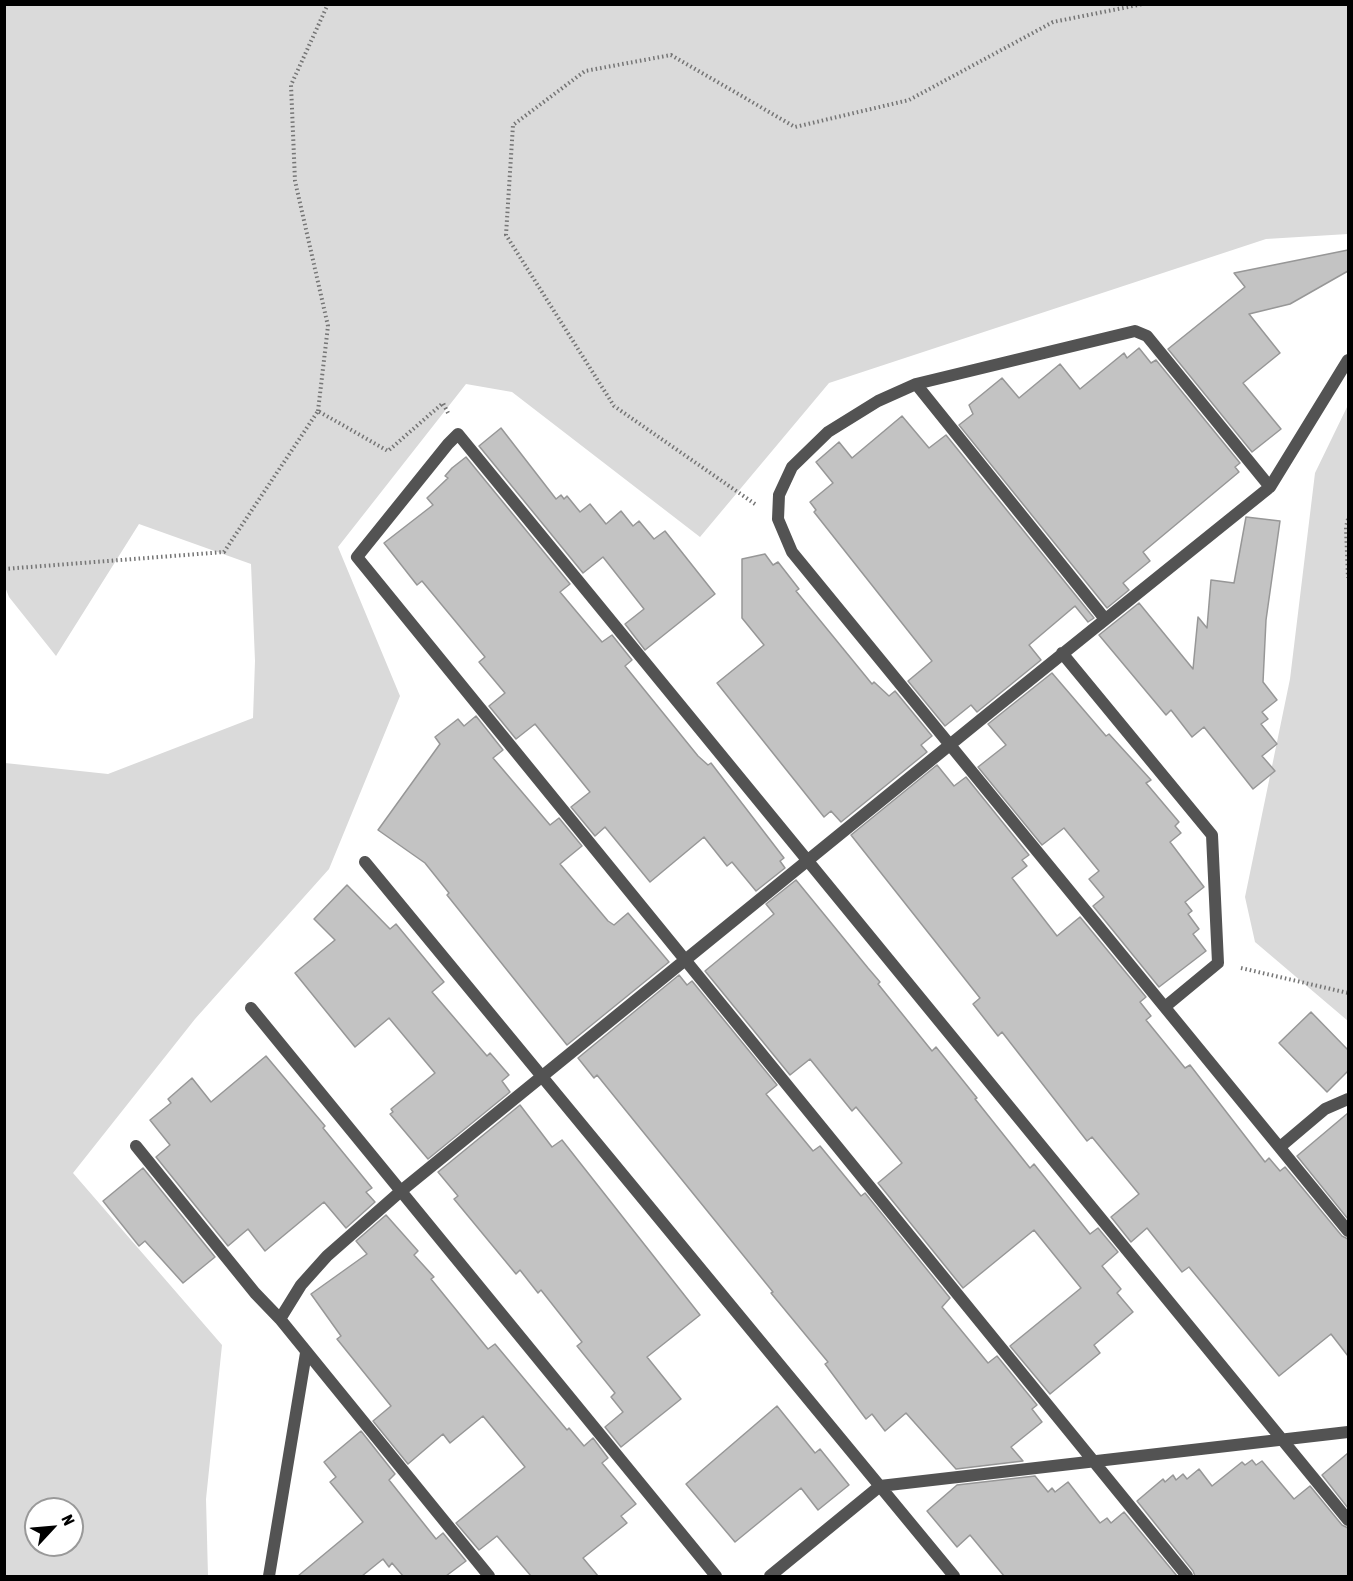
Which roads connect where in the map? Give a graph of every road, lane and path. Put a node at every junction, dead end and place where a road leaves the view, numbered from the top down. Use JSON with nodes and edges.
{"nodes":[{"id":1,"x":328,"y":4,"type":"edge"},
{"id":2,"x":1143,"y":4,"type":"edge"},
{"id":3,"x":1348,"y":360,"type":"edge"},
{"id":4,"x":916,"y":384,"type":"junction"},
{"id":5,"x":318,"y":411,"type":"junction"},
{"id":6,"x":458,"y":434,"type":"junction"},
{"id":7,"x":1270,"y":487,"type":"junction"},
{"id":8,"x":778,"y":519,"type":"junction"},
{"id":9,"x":1348,"y":519,"type":"edge"},
{"id":10,"x":4,"y":569,"type":"edge"},
{"id":11,"x":1348,"y":578,"type":"edge"},
{"id":12,"x":1105,"y":619,"type":"junction"},
{"id":13,"x":1062,"y":653,"type":"junction"},
{"id":14,"x":948,"y":745,"type":"junction"},
{"id":15,"x":808,"y":860,"type":"junction"},
{"id":16,"x":365,"y":862,"type":"dead end"},
{"id":17,"x":686,"y":959,"type":"junction"},
{"id":18,"x":1218,"y":963,"type":"junction"},
{"id":19,"x":1348,"y":993,"type":"edge"},
{"id":20,"x":1166,"y":1006,"type":"junction"},
{"id":21,"x":251,"y":1008,"type":"dead end"},
{"id":22,"x":542,"y":1076,"type":"junction"},
{"id":23,"x":1348,"y":1099,"type":"edge"},
{"id":24,"x":136,"y":1146,"type":"dead end"},
{"id":25,"x":1280,"y":1147,"type":"junction"},
{"id":26,"x":401,"y":1191,"type":"junction"},
{"id":27,"x":1348,"y":1231,"type":"edge"},
{"id":28,"x":280,"y":1319,"type":"junction"},
{"id":29,"x":306,"y":1353,"type":"junction"},
{"id":30,"x":1348,"y":1432,"type":"edge"},
{"id":31,"x":1282,"y":1439,"type":"junction"},
{"id":32,"x":1092,"y":1461,"type":"junction"},
{"id":33,"x":880,"y":1486,"type":"junction"},
{"id":34,"x":1348,"y":1520,"type":"edge"},
{"id":35,"x":269,"y":1576,"type":"edge"},
{"id":36,"x":489,"y":1576,"type":"edge"},
{"id":37,"x":716,"y":1576,"type":"edge"},
{"id":38,"x":770,"y":1576,"type":"edge"},
{"id":39,"x":954,"y":1576,"type":"edge"},
{"id":40,"x":1187,"y":1576,"type":"edge"}],
"edges":[{"from":1,"to":5,"type":"path"},
{"from":2,"to":8,"type":"path"},
{"from":3,"to":7,"type":"street"},
{"from":4,"to":7,"type":"street"},
{"from":4,"to":8,"type":"street"},
{"from":4,"to":12,"type":"street"},
{"from":5,"to":6,"type":"path"},
{"from":5,"to":10,"type":"path"},
{"from":6,"to":15,"type":"street"},
{"from":6,"to":17,"type":"street"},
{"from":7,"to":12,"type":"street"},
{"from":8,"to":14,"type":"street"},
{"from":9,"to":11,"type":"path"},
{"from":12,"to":13,"type":"street"},
{"from":13,"to":14,"type":"street"},
{"from":13,"to":18,"type":"street"},
{"from":14,"to":15,"type":"street"},
{"from":14,"to":20,"type":"street"},
{"from":15,"to":17,"type":"street"},
{"from":15,"to":31,"type":"street"},
{"from":16,"to":22,"type":"street"},
{"from":17,"to":22,"type":"street"},
{"from":17,"to":32,"type":"street"},
{"from":18,"to":19,"type":"path"},
{"from":18,"to":20,"type":"street"},
{"from":20,"to":25,"type":"street"},
{"from":21,"to":26,"type":"street"},
{"from":22,"to":26,"type":"street"},
{"from":22,"to":33,"type":"street"},
{"from":23,"to":25,"type":"street"},
{"from":24,"to":28,"type":"street"},
{"from":25,"to":27,"type":"street"},
{"from":26,"to":28,"type":"street"},
{"from":26,"to":37,"type":"street"},
{"from":28,"to":29,"type":"street"},
{"from":29,"to":35,"type":"street"},
{"from":29,"to":36,"type":"street"},
{"from":30,"to":31,"type":"street"},
{"from":31,"to":32,"type":"street"},
{"from":31,"to":34,"type":"street"},
{"from":32,"to":33,"type":"street"},
{"from":32,"to":40,"type":"street"},
{"from":33,"to":38,"type":"street"},
{"from":33,"to":39,"type":"street"}]}
